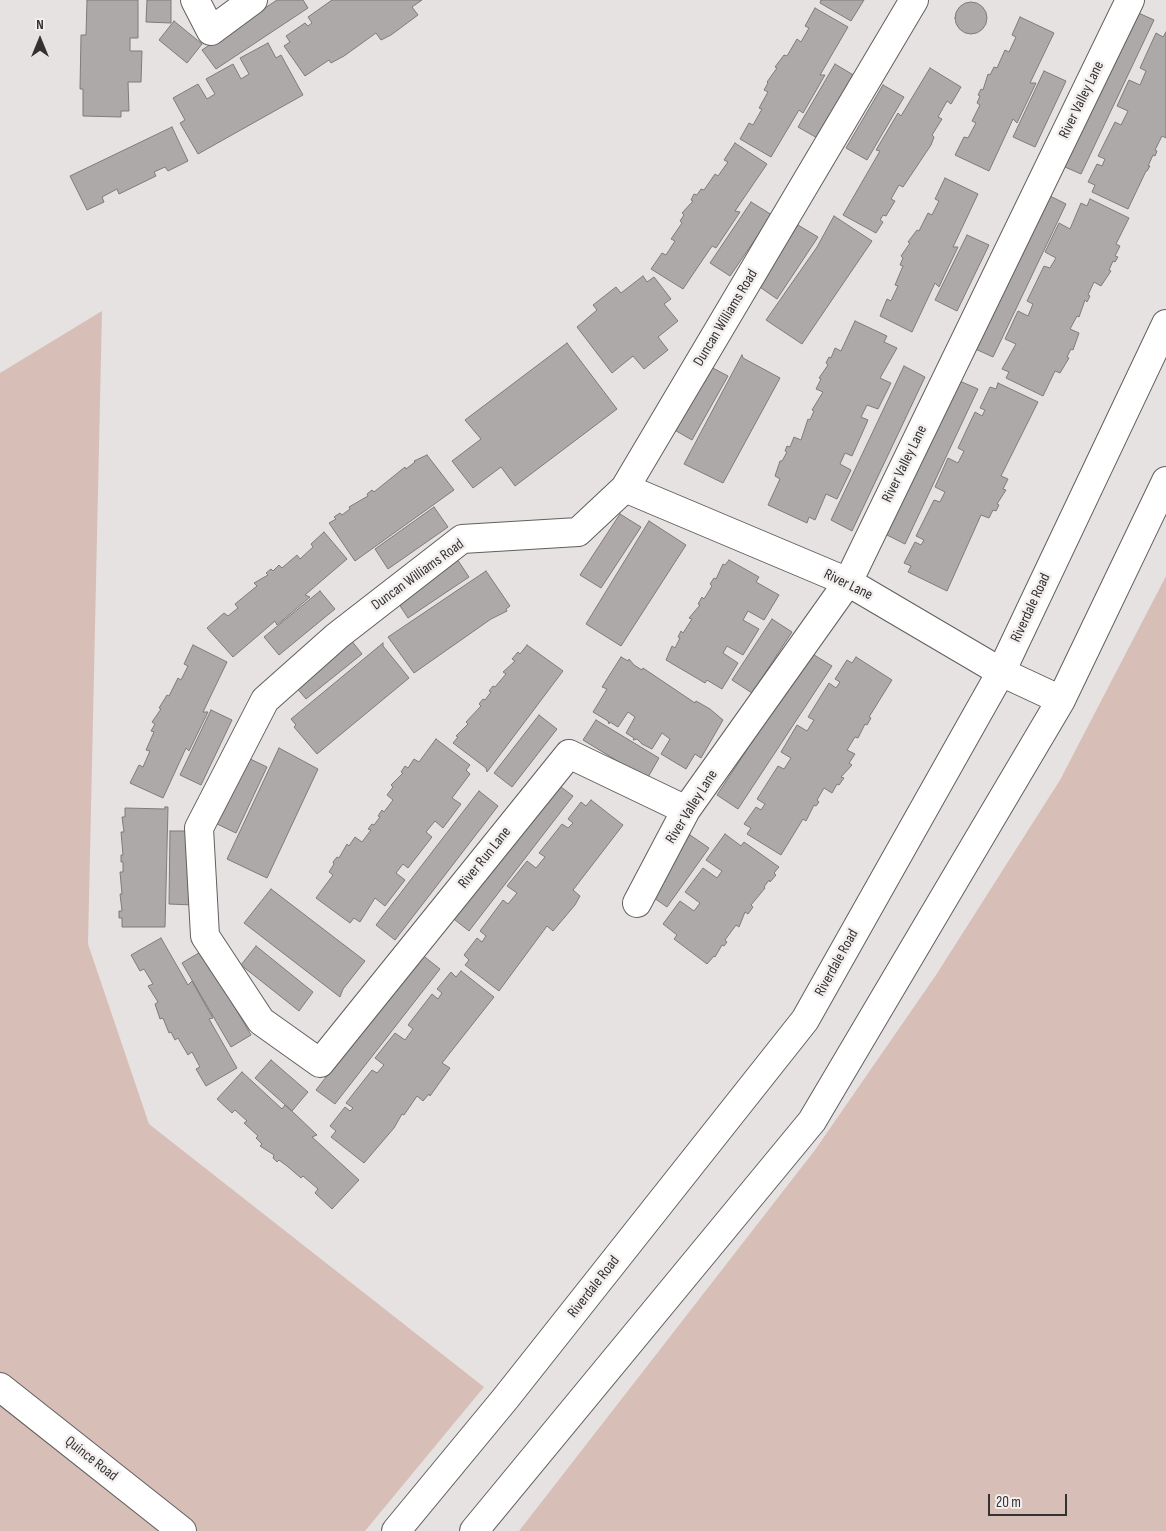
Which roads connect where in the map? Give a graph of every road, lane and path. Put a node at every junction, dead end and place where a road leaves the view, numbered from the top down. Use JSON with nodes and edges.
{"nodes":[{"id":1,"x":195,"y":0,"type":"edge"},
{"id":2,"x":253,"y":0,"type":"edge"},
{"id":3,"x":914,"y":0,"type":"edge"},
{"id":4,"x":1130,"y":0,"type":"edge"},
{"id":5,"x":1166,"y":324,"type":"edge"},
{"id":6,"x":1166,"y":481,"type":"edge"},
{"id":7,"x":625,"y":488,"type":"junction"},
{"id":8,"x":848,"y":582,"type":"junction"},
{"id":9,"x":1001,"y":672,"type":"junction"},
{"id":10,"x":1061,"y":700,"type":"junction"},
{"id":11,"x":686,"y":810,"type":"junction"},
{"id":12,"x":637,"y":903,"type":"dead end"},
{"id":13,"x":320,"y":1062,"type":"joint"},
{"id":14,"x":0,"y":1387,"type":"edge"},
{"id":15,"x":182,"y":1531,"type":"edge"},
{"id":16,"x":396,"y":1531,"type":"edge"},
{"id":17,"x":474,"y":1531,"type":"edge"}],
"edges":[{"from":1,"to":2,"type":"street"},
{"from":3,"to":7,"type":"street","name":"Duncan Williams Road"},
{"from":4,"to":8,"type":"street","name":"River Valley Lane"},
{"from":5,"to":9,"type":"street","name":"Riverdale Road"},
{"from":6,"to":10,"type":"street"},
{"from":7,"to":8,"type":"street","name":"River Lane"},
{"from":7,"to":13,"type":"street","name":"Duncan Williams Road"},
{"from":8,"to":9,"type":"street","name":"River Lane"},
{"from":8,"to":11,"type":"street","name":"River Valley Lane"},
{"from":9,"to":10,"type":"street","name":"River Lane"},
{"from":9,"to":16,"type":"street","name":"Riverdale Road"},
{"from":10,"to":17,"type":"street"},
{"from":11,"to":12,"type":"street","name":"River Valley Lane"},
{"from":11,"to":13,"type":"street","name":"River Run Lane"},
{"from":14,"to":15,"type":"street","name":"Quince Road"}]}
